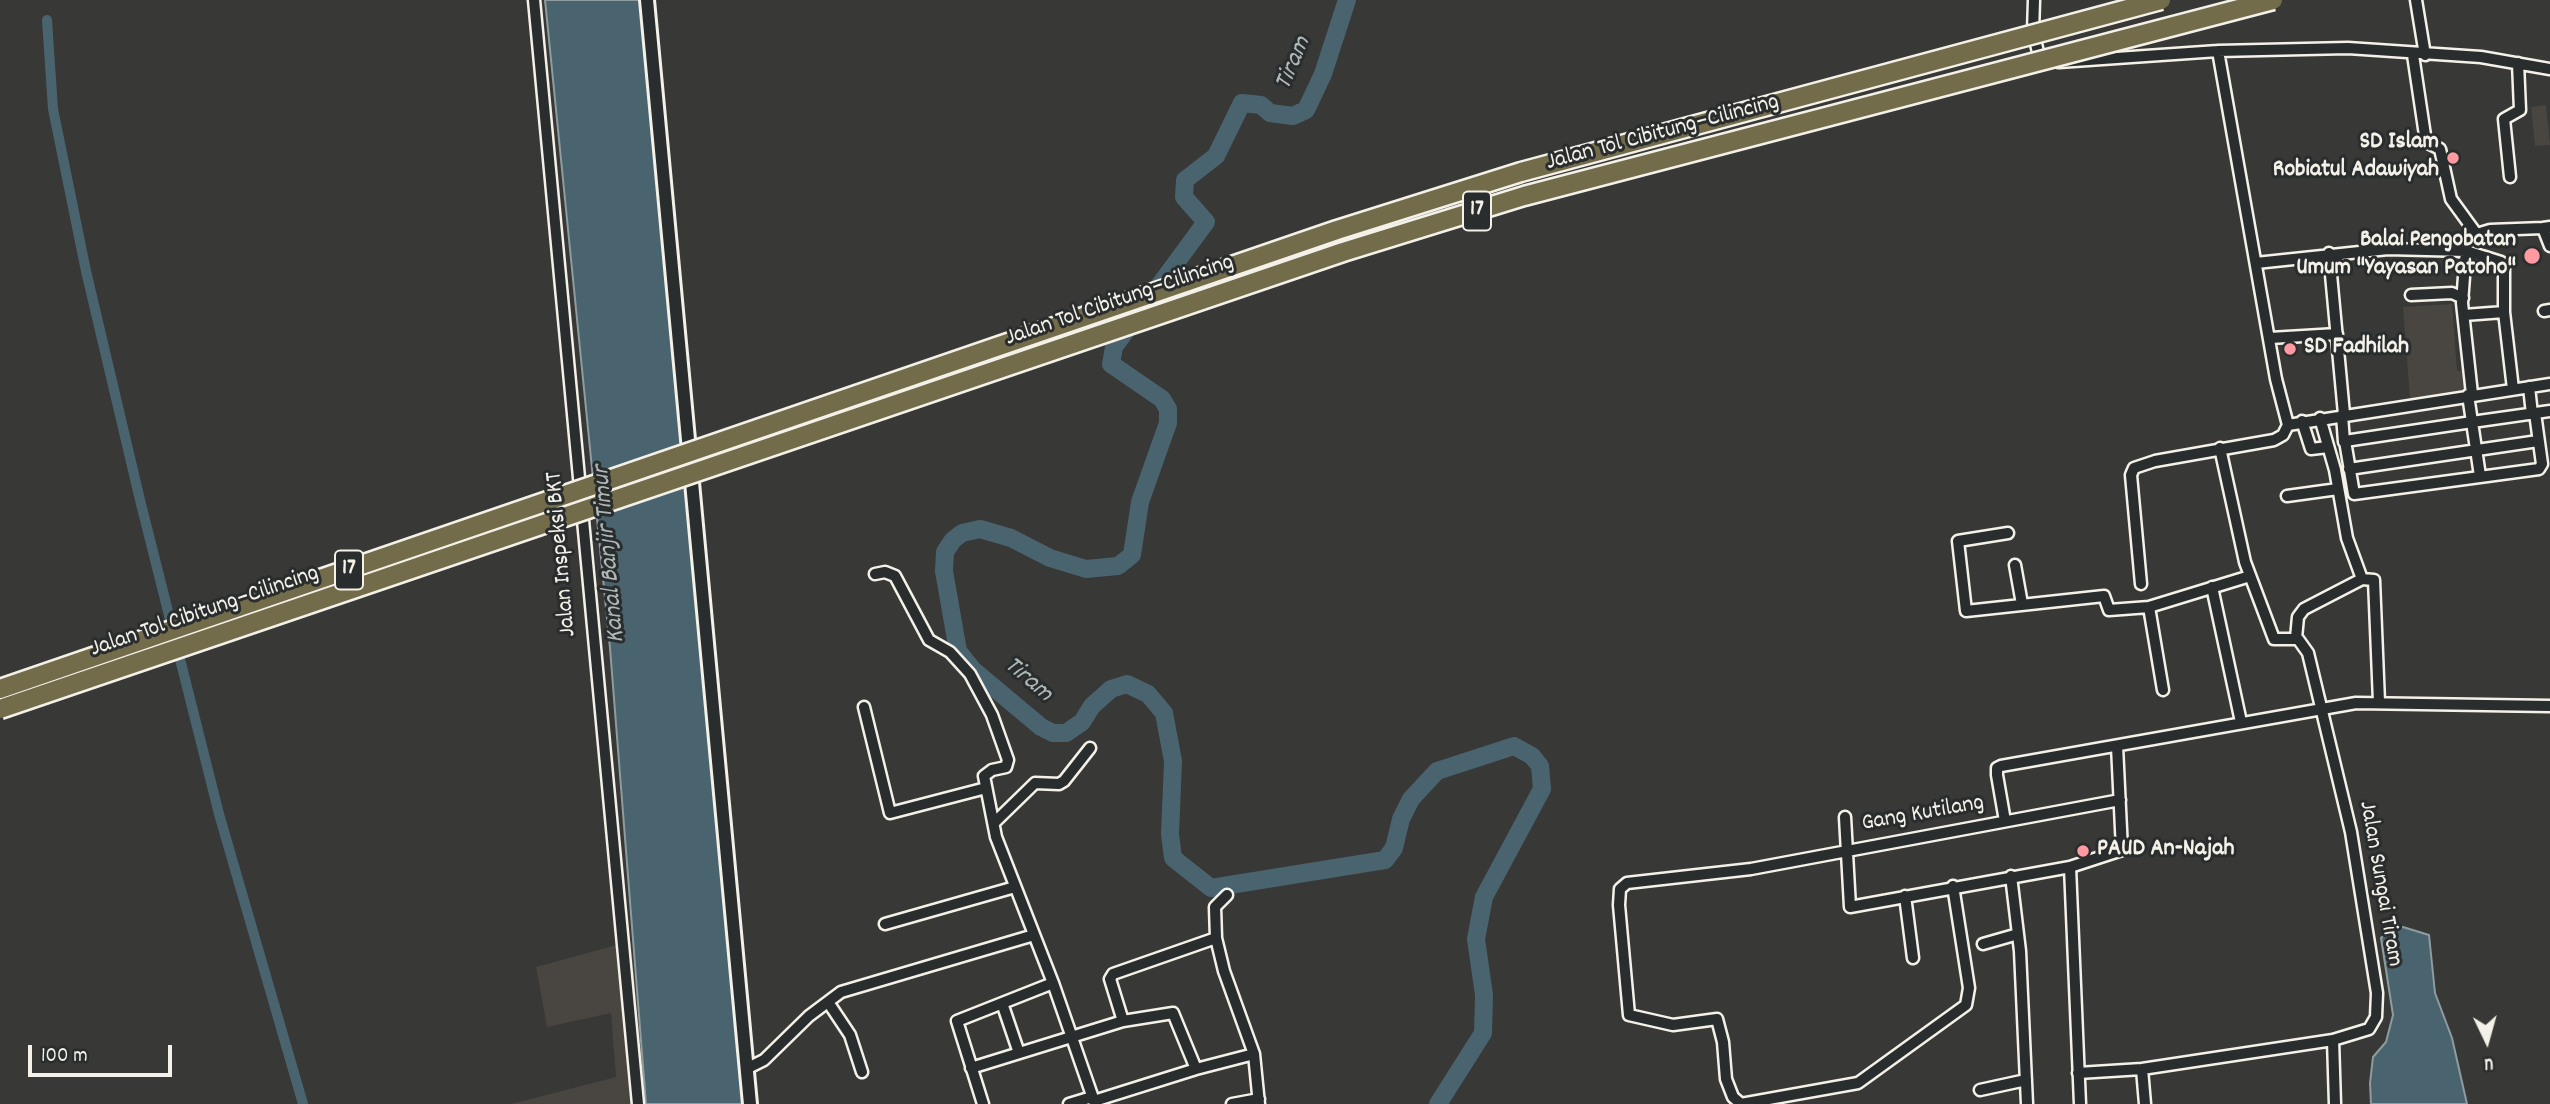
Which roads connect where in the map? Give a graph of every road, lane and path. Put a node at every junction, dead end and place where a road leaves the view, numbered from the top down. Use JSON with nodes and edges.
{"nodes":[{"id":1,"x":534,"y":0,"type":"edge"},
{"id":2,"x":647,"y":0,"type":"edge"},
{"id":3,"x":2034,"y":0,"type":"edge"},
{"id":4,"x":2161,"y":0,"type":"edge"},
{"id":5,"x":2273,"y":0,"type":"edge"},
{"id":6,"x":2416,"y":0,"type":"edge"},
{"id":7,"x":2218,"y":51,"type":"junction"},
{"id":8,"x":2413,"y":55,"type":"junction"},
{"id":9,"x":2425,"y":55,"type":"junction"},
{"id":10,"x":2518,"y":63,"type":"junction"},
{"id":11,"x":2550,"y":69,"type":"edge"},
{"id":12,"x":2510,"y":177,"type":"dead end"},
{"id":13,"x":2546,"y":227,"type":"edge"},
{"id":14,"x":2476,"y":232,"type":"junction"},
{"id":15,"x":2550,"y":246,"type":"edge"},
{"id":16,"x":2466,"y":251,"type":"junction"},
{"id":17,"x":2329,"y":253,"type":"junction"},
{"id":18,"x":2256,"y":262,"type":"junction"},
{"id":19,"x":2411,"y":295,"type":"dead end"},
{"id":20,"x":2463,"y":298,"type":"junction"},
{"id":21,"x":2504,"y":312,"type":"junction"},
{"id":22,"x":2463,"y":315,"type":"junction"},
{"id":23,"x":2337,"y":334,"type":"junction"},
{"id":24,"x":2270,"y":338,"type":"junction"},
{"id":25,"x":2550,"y":383,"type":"edge"},
{"id":26,"x":2529,"y":387,"type":"junction"},
{"id":27,"x":2513,"y":389,"type":"junction"},
{"id":28,"x":2470,"y":394,"type":"junction"},
{"id":29,"x":2550,"y":411,"type":"edge"},
{"id":30,"x":2533,"y":414,"type":"junction"},
{"id":31,"x":2343,"y":415,"type":"junction"},
{"id":32,"x":2320,"y":418,"type":"junction"},
{"id":33,"x":2302,"y":421,"type":"junction"},
{"id":34,"x":2472,"y":422,"type":"junction"},
{"id":35,"x":2288,"y":425,"type":"junction"},
{"id":36,"x":2538,"y":441,"type":"junction"},
{"id":37,"x":2344,"y":442,"type":"junction"},
{"id":38,"x":2328,"y":447,"type":"junction"},
{"id":39,"x":2220,"y":448,"type":"junction"},
{"id":40,"x":2476,"y":449,"type":"junction"},
{"id":41,"x":2349,"y":469,"type":"junction"},
{"id":42,"x":2480,"y":476,"type":"junction"},
{"id":43,"x":2338,"y":489,"type":"junction"},
{"id":44,"x":2287,"y":496,"type":"dead end"},
{"id":45,"x":2008,"y":534,"type":"dead end"},
{"id":46,"x":2015,"y":565,"type":"dead end"},
{"id":47,"x":875,"y":575,"type":"dead end"},
{"id":48,"x":2250,"y":576,"type":"junction"},
{"id":49,"x":2362,"y":579,"type":"junction"},
{"id":50,"x":2141,"y":584,"type":"dead end"},
{"id":51,"x":2212,"y":587,"type":"junction"},
{"id":52,"x":2022,"y":604,"type":"junction"},
{"id":53,"x":2149,"y":607,"type":"junction"},
{"id":54,"x":2296,"y":638,"type":"junction"},
{"id":55,"x":0,"y":689,"type":"edge"},
{"id":56,"x":2163,"y":690,"type":"dead end"},
{"id":57,"x":2379,"y":702,"type":"junction"},
{"id":58,"x":2550,"y":706,"type":"edge"},
{"id":59,"x":864,"y":707,"type":"dead end"},
{"id":60,"x":0,"y":709,"type":"edge"},
{"id":61,"x":2322,"y":709,"type":"junction"},
{"id":62,"x":2241,"y":722,"type":"junction"},
{"id":63,"x":2117,"y":746,"type":"junction"},
{"id":64,"x":1090,"y":748,"type":"dead end"},
{"id":65,"x":986,"y":788,"type":"junction"},
{"id":66,"x":2120,"y":800,"type":"junction"},
{"id":67,"x":1845,"y":817,"type":"dead end"},
{"id":68,"x":2005,"y":821,"type":"junction"},
{"id":69,"x":994,"y":822,"type":"junction"},
{"id":70,"x":1847,"y":850,"type":"junction"},
{"id":71,"x":2070,"y":867,"type":"junction"},
{"id":72,"x":2011,"y":876,"type":"junction"},
{"id":73,"x":1953,"y":886,"type":"junction"},
{"id":74,"x":1015,"y":887,"type":"junction"},
{"id":75,"x":1227,"y":895,"type":"dead end"},
{"id":76,"x":1905,"y":896,"type":"junction"},
{"id":77,"x":885,"y":924,"type":"dead end"},
{"id":78,"x":2018,"y":934,"type":"junction"},
{"id":79,"x":1034,"y":935,"type":"junction"},
{"id":80,"x":1216,"y":938,"type":"junction"},
{"id":81,"x":1983,"y":944,"type":"dead end"},
{"id":82,"x":1913,"y":958,"type":"dead end"},
{"id":83,"x":1053,"y":983,"type":"junction"},
{"id":84,"x":828,"y":1002,"type":"junction"},
{"id":85,"x":1002,"y":1003,"type":"junction"},
{"id":86,"x":1123,"y":1021,"type":"junction"},
{"id":87,"x":1072,"y":1037,"type":"junction"},
{"id":88,"x":2333,"y":1040,"type":"junction"},
{"id":89,"x":1018,"y":1054,"type":"junction"},
{"id":90,"x":1254,"y":1054,"type":"junction"},
{"id":91,"x":971,"y":1068,"type":"junction"},
{"id":92,"x":746,"y":1069,"type":"junction"},
{"id":93,"x":1196,"y":1069,"type":"junction"},
{"id":94,"x":2142,"y":1069,"type":"junction"},
{"id":95,"x":862,"y":1072,"type":"dead end"},
{"id":96,"x":2078,"y":1073,"type":"junction"},
{"id":97,"x":2026,"y":1080,"type":"junction"},
{"id":98,"x":1980,"y":1090,"type":"dead end"},
{"id":99,"x":1799,"y":1099,"type":"edge"},
{"id":100,"x":1094,"y":1101,"type":"edge"},
{"id":101,"x":1259,"y":1102,"type":"edge"},
{"id":102,"x":638,"y":1104,"type":"edge"},
{"id":103,"x":750,"y":1104,"type":"edge"},
{"id":104,"x":983,"y":1104,"type":"edge"},
{"id":105,"x":1069,"y":1104,"type":"edge"},
{"id":106,"x":1232,"y":1104,"type":"edge"},
{"id":107,"x":2027,"y":1104,"type":"edge"},
{"id":108,"x":2080,"y":1104,"type":"edge"},
{"id":109,"x":2145,"y":1104,"type":"edge"},
{"id":110,"x":2335,"y":1104,"type":"edge"}],
"edges":[{"from":1,"to":102,"type":"street","name":"Jalan Inspeksi BKT"},
{"from":2,"to":92,"type":"street"},
{"from":3,"to":7,"type":"street"},
{"from":4,"to":55,"type":"highway","name":"Jalan Tol Cibitung–Cilincing","number":"17","bridge":true},
{"from":5,"to":60,"type":"highway","name":"Jalan Tol Cibitung–Cilincing","number":"17","bridge":true},
{"from":6,"to":9,"type":"street"},
{"from":7,"to":8,"type":"street"},
{"from":7,"to":18,"type":"street"},
{"from":8,"to":9,"type":"street"},
{"from":8,"to":14,"type":"street"},
{"from":9,"to":10,"type":"street"},
{"from":10,"to":11,"type":"street"},
{"from":10,"to":12,"type":"street"},
{"from":13,"to":14,"type":"street"},
{"from":13,"to":15,"type":"street"},
{"from":14,"to":16,"type":"street"},
{"from":16,"to":17,"type":"street"},
{"from":16,"to":20,"type":"street"},
{"from":16,"to":21,"type":"street"},
{"from":17,"to":18,"type":"street"},
{"from":17,"to":23,"type":"street"},
{"from":18,"to":24,"type":"street"},
{"from":19,"to":20,"type":"street"},
{"from":20,"to":22,"type":"street"},
{"from":21,"to":22,"type":"street"},
{"from":21,"to":27,"type":"street"},
{"from":22,"to":28,"type":"street"},
{"from":23,"to":24,"type":"street"},
{"from":23,"to":31,"type":"street"},
{"from":24,"to":35,"type":"street"},
{"from":25,"to":26,"type":"street"},
{"from":26,"to":27,"type":"street"},
{"from":26,"to":30,"type":"street"},
{"from":27,"to":28,"type":"street"},
{"from":28,"to":31,"type":"street"},
{"from":28,"to":34,"type":"street"},
{"from":29,"to":30,"type":"street"},
{"from":30,"to":34,"type":"street"},
{"from":30,"to":36,"type":"street"},
{"from":31,"to":32,"type":"street"},
{"from":31,"to":37,"type":"street"},
{"from":32,"to":33,"type":"street"},
{"from":32,"to":38,"type":"street"},
{"from":33,"to":35,"type":"street"},
{"from":33,"to":38,"type":"street"},
{"from":34,"to":37,"type":"street"},
{"from":34,"to":40,"type":"street"},
{"from":35,"to":39,"type":"street"},
{"from":36,"to":40,"type":"street"},
{"from":36,"to":42,"type":"street"},
{"from":37,"to":41,"type":"street"},
{"from":38,"to":43,"type":"street"},
{"from":39,"to":48,"type":"street"},
{"from":39,"to":50,"type":"street"},
{"from":40,"to":41,"type":"street"},
{"from":40,"to":42,"type":"street"},
{"from":41,"to":42,"type":"street"},
{"from":43,"to":44,"type":"street"},
{"from":43,"to":49,"type":"street"},
{"from":45,"to":52,"type":"street"},
{"from":46,"to":52,"type":"street"},
{"from":47,"to":65,"type":"street"},
{"from":48,"to":51,"type":"street"},
{"from":48,"to":54,"type":"street"},
{"from":49,"to":54,"type":"street"},
{"from":49,"to":57,"type":"street"},
{"from":51,"to":53,"type":"street"},
{"from":51,"to":62,"type":"street"},
{"from":52,"to":53,"type":"street"},
{"from":53,"to":56,"type":"street"},
{"from":54,"to":61,"type":"street"},
{"from":57,"to":58,"type":"street"},
{"from":57,"to":61,"type":"street"},
{"from":59,"to":65,"type":"street"},
{"from":61,"to":62,"type":"street"},
{"from":61,"to":88,"type":"street","name":"Jalan Sungai Tiram"},
{"from":62,"to":63,"type":"street"},
{"from":63,"to":66,"type":"street"},
{"from":63,"to":68,"type":"street"},
{"from":64,"to":69,"type":"street"},
{"from":65,"to":69,"type":"street"},
{"from":66,"to":68,"type":"street","name":"Gang Kutilang"},
{"from":66,"to":71,"type":"street"},
{"from":67,"to":70,"type":"street"},
{"from":68,"to":70,"type":"street","name":"Gang Kutilang"},
{"from":69,"to":74,"type":"street"},
{"from":70,"to":76,"type":"street"},
{"from":70,"to":99,"type":"street","name":"Gang Kutilang"},
{"from":71,"to":72,"type":"street"},
{"from":71,"to":96,"type":"street"},
{"from":72,"to":73,"type":"street"},
{"from":72,"to":78,"type":"street"},
{"from":73,"to":76,"type":"street"},
{"from":73,"to":99,"type":"street"},
{"from":74,"to":77,"type":"street"},
{"from":74,"to":79,"type":"street"},
{"from":75,"to":80,"type":"street"},
{"from":76,"to":82,"type":"street"},
{"from":78,"to":81,"type":"street"},
{"from":78,"to":97,"type":"street"},
{"from":79,"to":83,"type":"street"},
{"from":79,"to":84,"type":"street"},
{"from":80,"to":86,"type":"street"},
{"from":80,"to":90,"type":"street"},
{"from":83,"to":85,"type":"street"},
{"from":83,"to":87,"type":"street"},
{"from":84,"to":92,"type":"street"},
{"from":84,"to":95,"type":"street"},
{"from":85,"to":89,"type":"street"},
{"from":85,"to":91,"type":"street"},
{"from":86,"to":87,"type":"street"},
{"from":86,"to":93,"type":"street"},
{"from":87,"to":89,"type":"street"},
{"from":87,"to":100,"type":"street"},
{"from":88,"to":94,"type":"street","name":"Jalan Sungai Tiram"},
{"from":88,"to":110,"type":"street"},
{"from":89,"to":91,"type":"street"},
{"from":90,"to":93,"type":"street"},
{"from":90,"to":101,"type":"street"},
{"from":91,"to":104,"type":"street"},
{"from":92,"to":103,"type":"street"},
{"from":93,"to":100,"type":"street"},
{"from":94,"to":96,"type":"street","name":"Jalan Sungai Tiram"},
{"from":94,"to":109,"type":"street"},
{"from":96,"to":108,"type":"street"},
{"from":97,"to":98,"type":"street"},
{"from":97,"to":107,"type":"street"},
{"from":100,"to":105,"type":"street"},
{"from":101,"to":106,"type":"street"}]}
